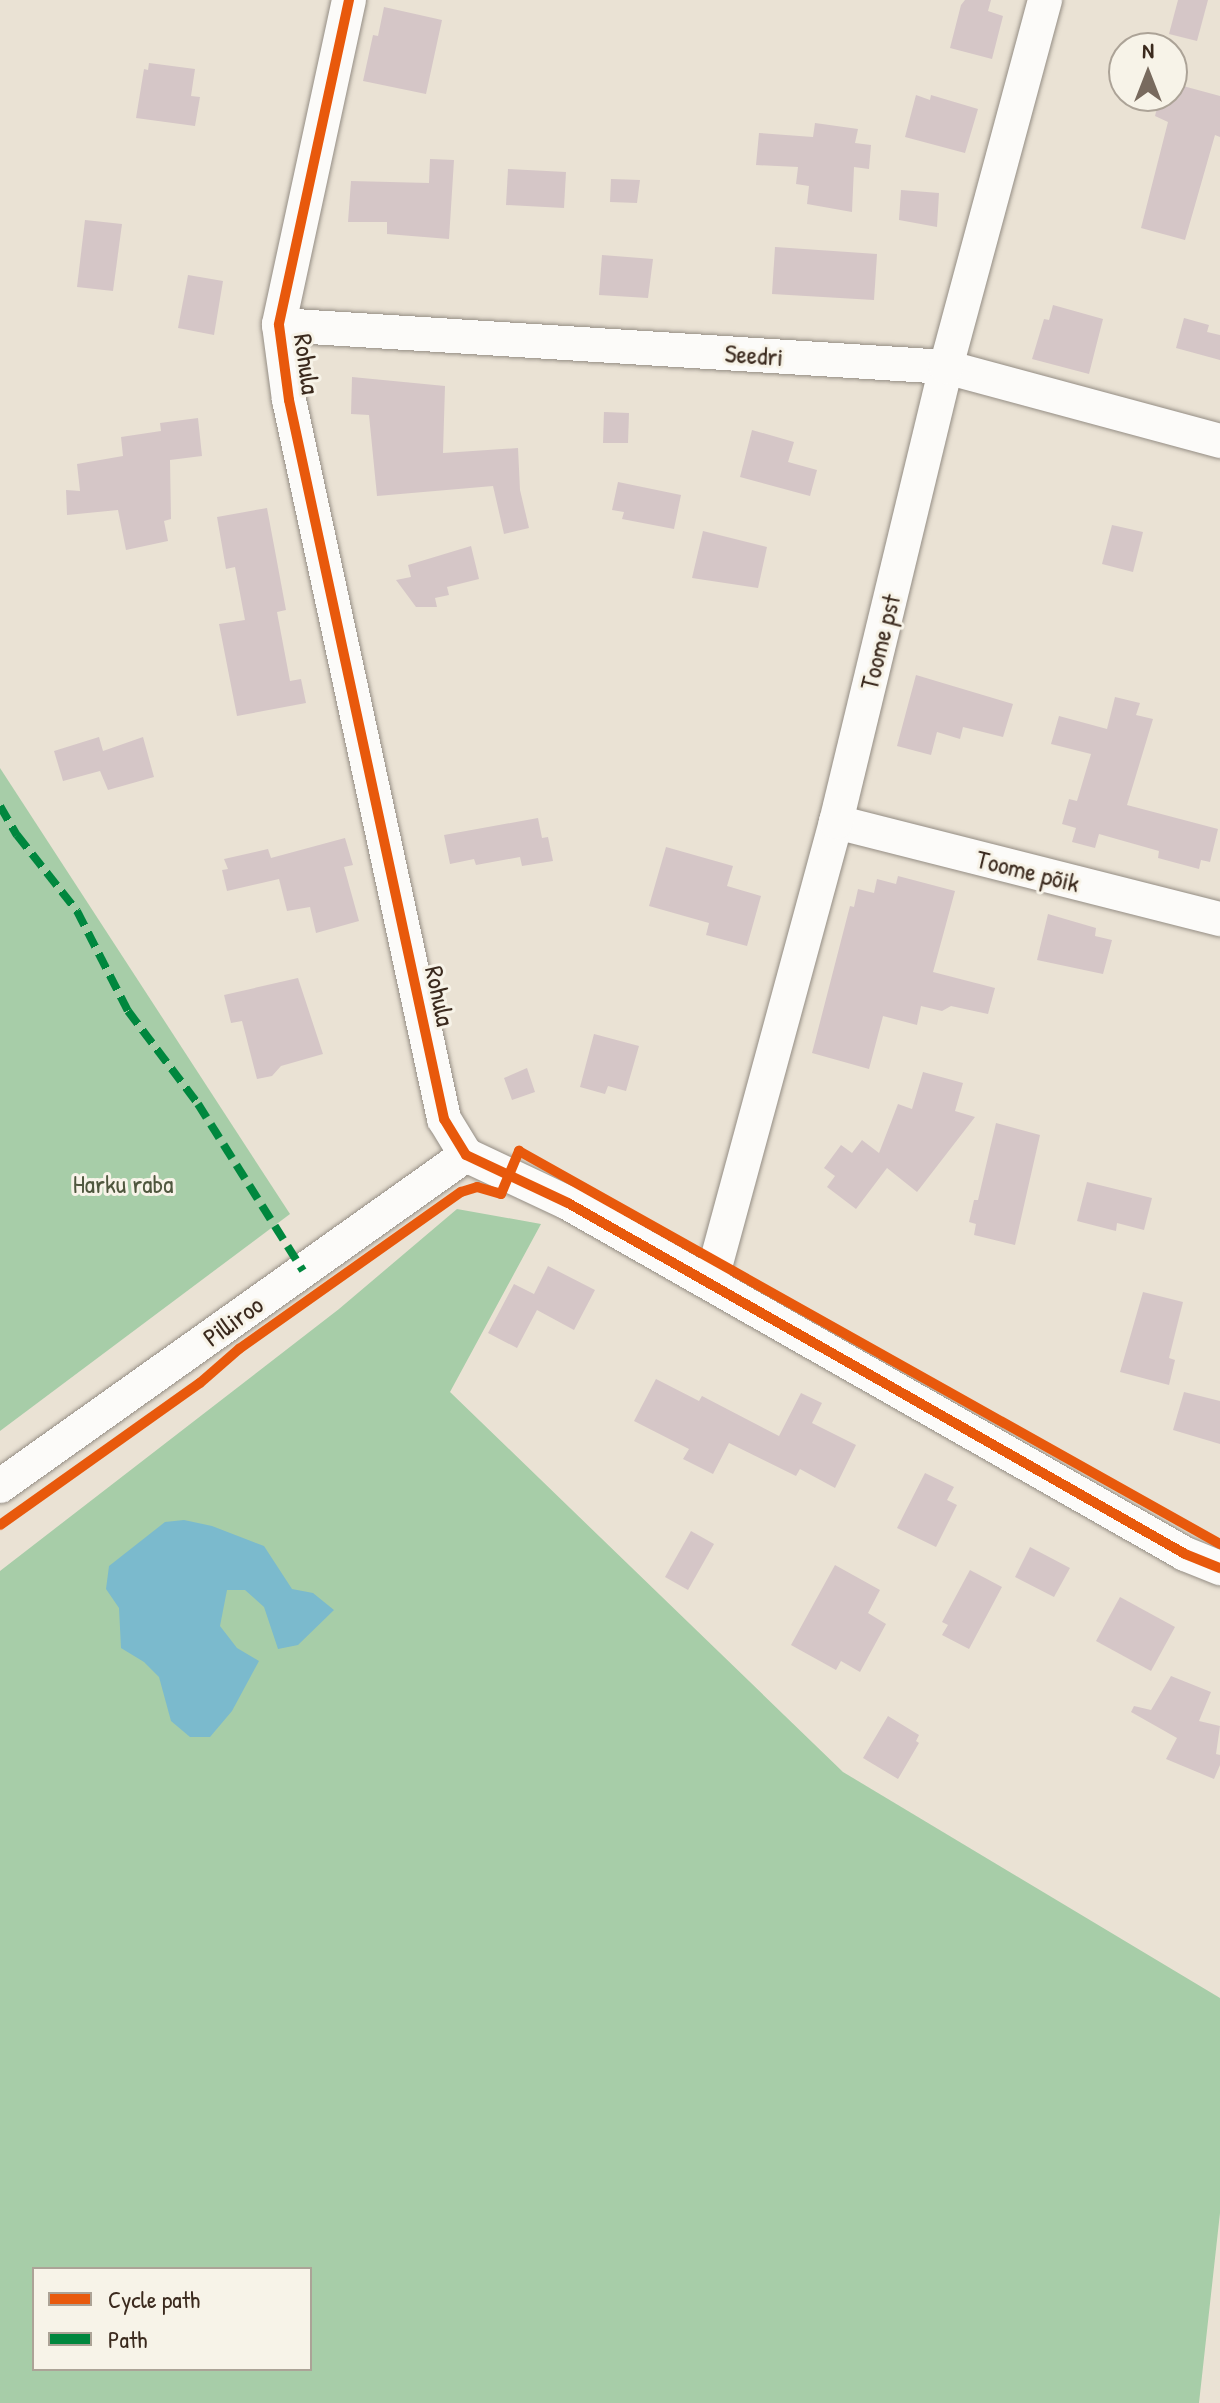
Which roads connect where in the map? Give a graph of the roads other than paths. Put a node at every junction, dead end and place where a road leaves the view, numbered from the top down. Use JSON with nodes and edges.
{"nodes":[{"id":1,"x":349,"y":0,"type":"edge"},
{"id":2,"x":1045,"y":0,"type":"edge"},
{"id":3,"x":279,"y":325,"type":"junction"},
{"id":4,"x":946,"y":367,"type":"junction"},
{"id":5,"x":1220,"y":441,"type":"edge"},
{"id":6,"x":836,"y":822,"type":"junction"},
{"id":7,"x":1220,"y":919,"type":"edge"},
{"id":8,"x":466,"y":1155,"type":"junction"},
{"id":9,"x":711,"y":1282,"type":"junction"},
{"id":10,"x":0,"y":1486,"type":"edge"},
{"id":11,"x":1220,"y":1568,"type":"edge"}],
"edges":[{"from":1,"to":3,"type":"street","name":"Rohula"},
{"from":2,"to":4,"type":"street","name":"Toome pst"},
{"from":3,"to":4,"type":"street","name":"Seedri"},
{"from":3,"to":8,"type":"street","name":"Rohula"},
{"from":4,"to":5,"type":"street","name":"Seedri"},
{"from":4,"to":6,"type":"street","name":"Toome pst"},
{"from":6,"to":7,"type":"street","name":"Toome põik"},
{"from":6,"to":9,"type":"street","name":"Toome pst"},
{"from":8,"to":9,"type":"street"},
{"from":8,"to":10,"type":"street","name":"Pilliroo"},
{"from":9,"to":11,"type":"street"}]}
